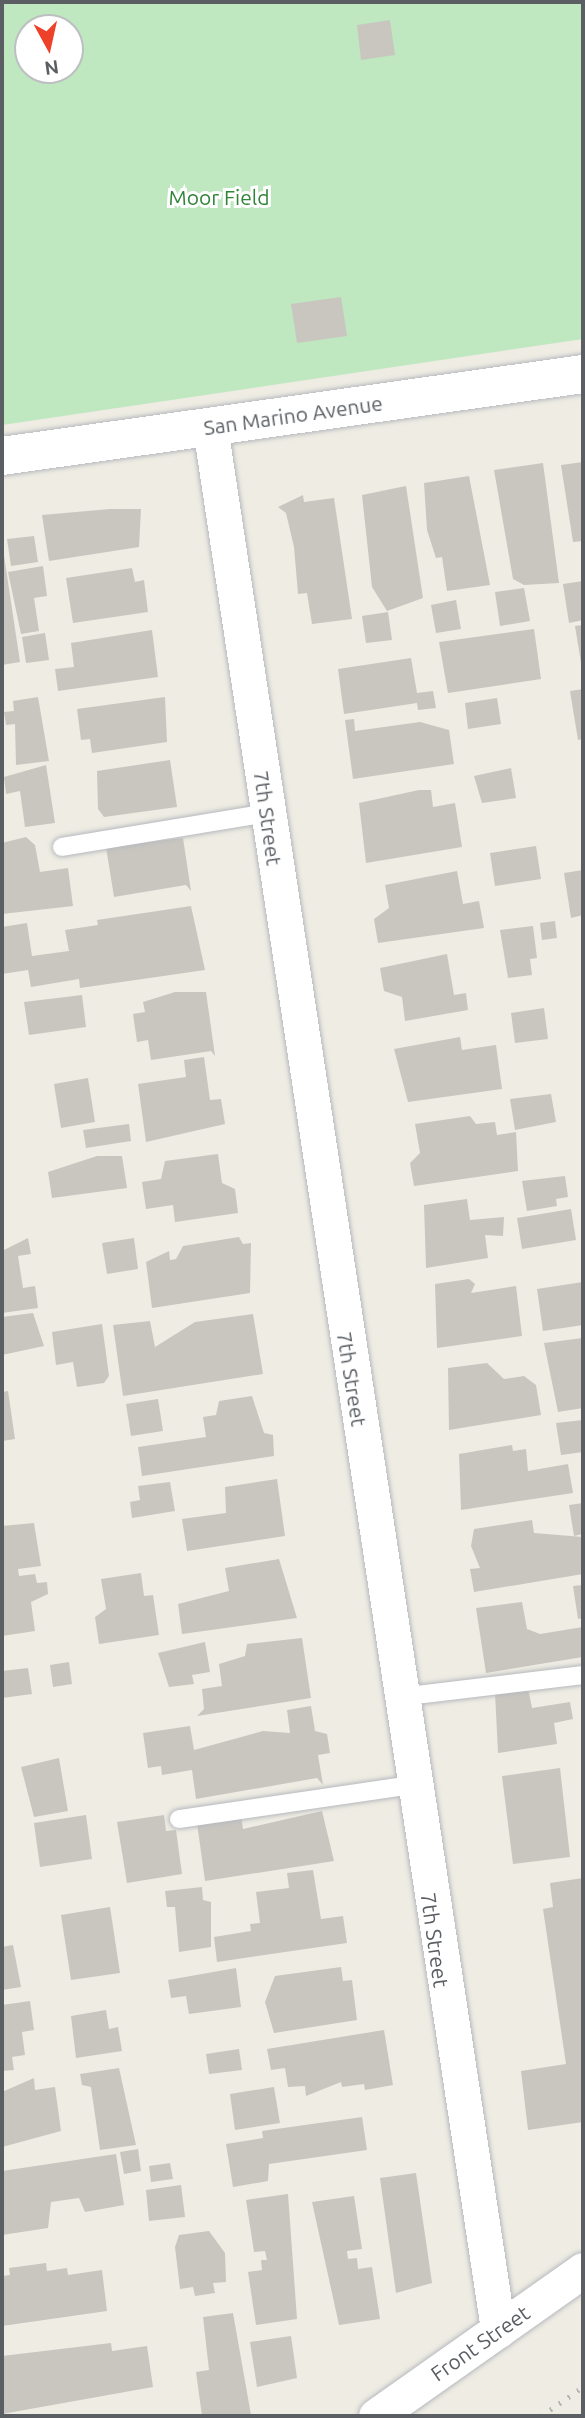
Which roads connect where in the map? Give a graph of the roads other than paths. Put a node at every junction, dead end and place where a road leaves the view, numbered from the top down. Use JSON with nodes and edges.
{"nodes":[{"id":1,"x":583,"y":374,"type":"edge"},
{"id":2,"x":210,"y":427,"type":"junction"},
{"id":3,"x":2,"y":456,"type":"edge"},
{"id":4,"x":267,"y":813,"type":"junction"},
{"id":5,"x":62,"y":847,"type":"dead end"},
{"id":6,"x":583,"y":1675,"type":"edge"},
{"id":7,"x":399,"y":1697,"type":"junction"},
{"id":8,"x":412,"y":1785,"type":"junction"},
{"id":9,"x":179,"y":1819,"type":"dead end"},
{"id":10,"x":583,"y":2270,"type":"edge"},
{"id":11,"x":498,"y":2330,"type":"junction"},
{"id":12,"x":376,"y":2416,"type":"edge"}],
"edges":[{"from":1,"to":2,"type":"street","name":"San Marino Avenue"},
{"from":2,"to":3,"type":"street","name":"San Marino Avenue"},
{"from":2,"to":4,"type":"street","name":"7th Street"},
{"from":4,"to":5,"type":"lane"},
{"from":4,"to":7,"type":"street","name":"7th Street"},
{"from":6,"to":7,"type":"lane"},
{"from":7,"to":8,"type":"street","name":"7th Street"},
{"from":8,"to":9,"type":"lane"},
{"from":8,"to":11,"type":"street","name":"7th Street"},
{"from":10,"to":11,"type":"street","name":"Front Street"},
{"from":11,"to":12,"type":"street","name":"Front Street"}]}
